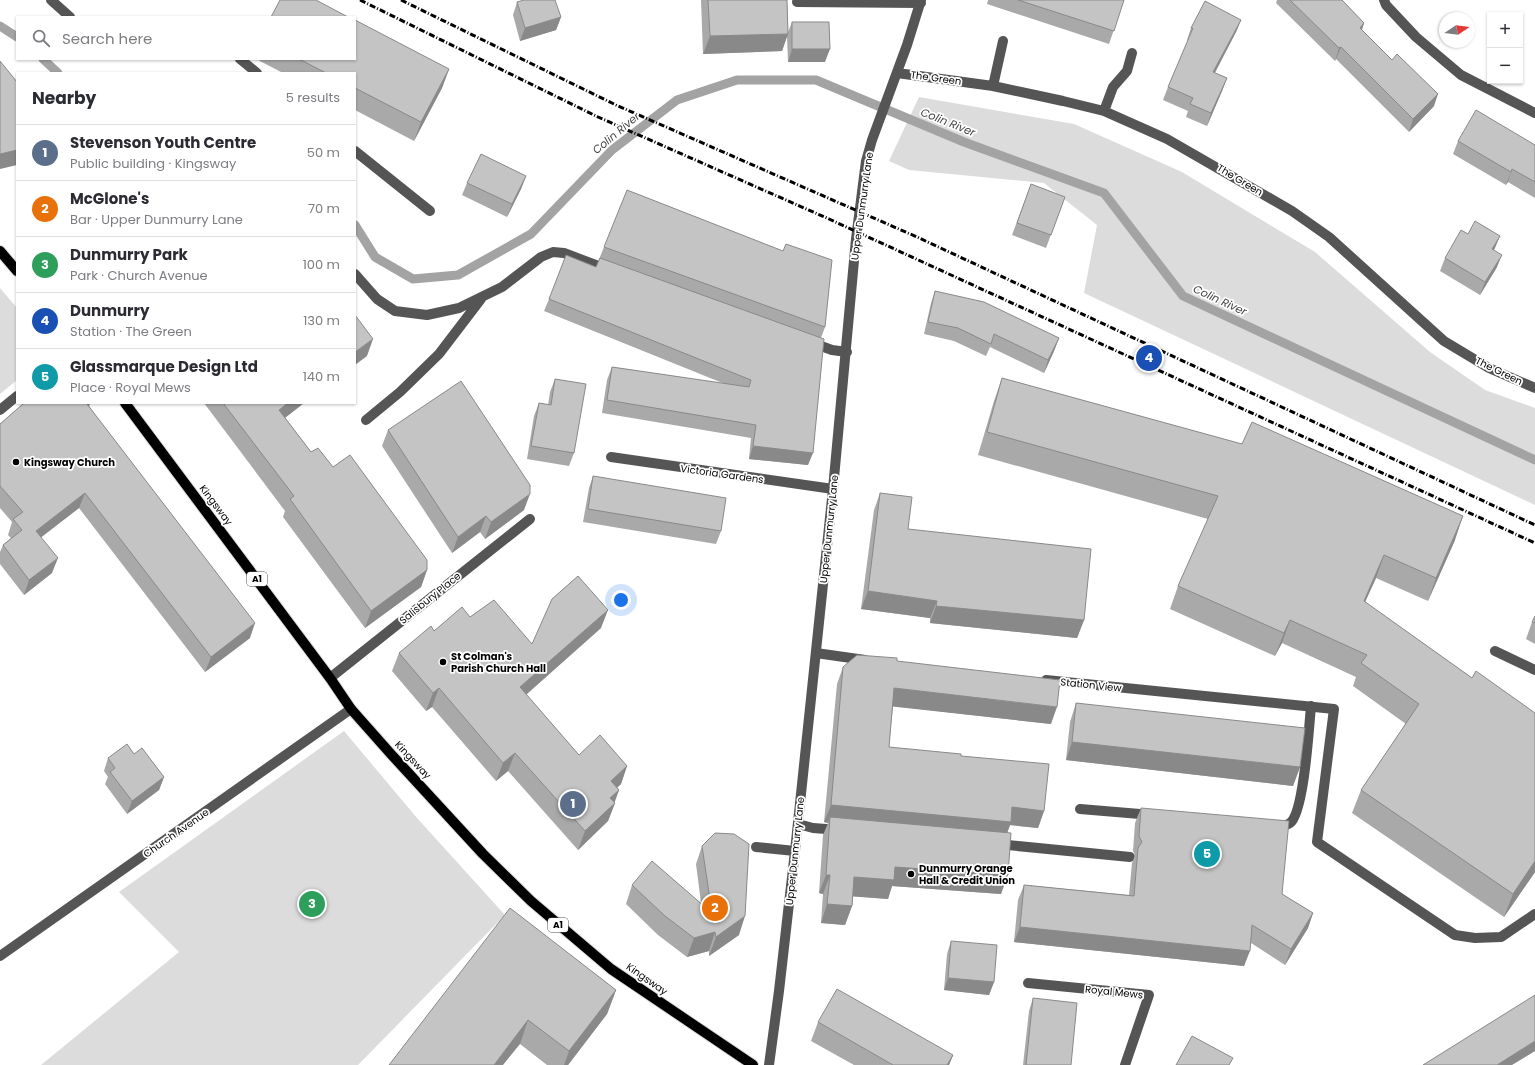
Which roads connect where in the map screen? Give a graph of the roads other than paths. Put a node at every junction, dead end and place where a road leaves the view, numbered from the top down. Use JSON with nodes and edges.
{"nodes":[{"id":1,"x":51,"y":0,"type":"edge"},
{"id":2,"x":1384,"y":0,"type":"edge"},
{"id":3,"x":921,"y":1,"type":"edge"},
{"id":4,"x":797,"y":2,"type":"dead end"},
{"id":5,"x":69,"y":16,"type":"edge"},
{"id":6,"x":1003,"y":41,"type":"dead end"},
{"id":7,"x":1132,"y":54,"type":"dead end"},
{"id":8,"x":241,"y":60,"type":"edge"},
{"id":9,"x":256,"y":72,"type":"edge"},
{"id":10,"x":897,"y":73,"type":"junction"},
{"id":11,"x":993,"y":86,"type":"junction"},
{"id":12,"x":1104,"y":111,"type":"junction"},
{"id":13,"x":1535,"y":113,"type":"edge"},
{"id":14,"x":356,"y":152,"type":"edge"},
{"id":15,"x":430,"y":211,"type":"dead end"},
{"id":16,"x":0,"y":251,"type":"edge"},
{"id":17,"x":16,"y":270,"type":"edge"},
{"id":18,"x":616,"y":272,"type":"edge"},
{"id":19,"x":356,"y":275,"type":"edge"},
{"id":20,"x":483,"y":296,"type":"junction"},
{"id":21,"x":802,"y":339,"type":"edge"},
{"id":22,"x":847,"y":352,"type":"junction"},
{"id":23,"x":1535,"y":388,"type":"edge"},
{"id":24,"x":16,"y":397,"type":"edge"},
{"id":25,"x":126,"y":404,"type":"edge"},
{"id":26,"x":0,"y":410,"type":"edge"},
{"id":27,"x":366,"y":420,"type":"dead end"},
{"id":28,"x":611,"y":457,"type":"dead end"},
{"id":29,"x":833,"y":489,"type":"junction"},
{"id":30,"x":530,"y":518,"type":"dead end"},
{"id":31,"x":1495,"y":651,"type":"dead end"},
{"id":32,"x":816,"y":653,"type":"junction"},
{"id":33,"x":878,"y":661,"type":"edge"},
{"id":34,"x":1535,"y":670,"type":"edge"},
{"id":35,"x":330,"y":678,"type":"junction"},
{"id":36,"x":1034,"y":679,"type":"edge"},
{"id":37,"x":1315,"y":707,"type":"junction"},
{"id":38,"x":352,"y":709,"type":"junction"},
{"id":39,"x":1080,"y":809,"type":"dead end"},
{"id":40,"x":1166,"y":816,"type":"edge"},
{"id":41,"x":798,"y":824,"type":"junction"},
{"id":42,"x":1267,"y":825,"type":"edge"},
{"id":43,"x":852,"y":831,"type":"edge"},
{"id":44,"x":988,"y":843,"type":"edge"},
{"id":45,"x":756,"y":847,"type":"dead end"},
{"id":46,"x":795,"y":851,"type":"junction"},
{"id":47,"x":1130,"y":856,"type":"dead end"},
{"id":48,"x":1535,"y":914,"type":"edge"},
{"id":49,"x":0,"y":956,"type":"edge"},
{"id":50,"x":1028,"y":983,"type":"dead end"},
{"id":51,"x":753,"y":1065,"type":"edge"},
{"id":52,"x":768,"y":1065,"type":"edge"},
{"id":53,"x":1125,"y":1065,"type":"edge"}],
"edges":[{"from":1,"to":5,"type":"street"},
{"from":2,"to":13,"type":"street"},
{"from":3,"to":4,"type":"street"},
{"from":3,"to":10,"type":"street","name":"Upper Dunmurry Lane"},
{"from":6,"to":11,"type":"street"},
{"from":7,"to":12,"type":"street"},
{"from":8,"to":9,"type":"street"},
{"from":10,"to":11,"type":"street","name":"The Green"},
{"from":10,"to":22,"type":"street","name":"Upper Dunmurry Lane"},
{"from":11,"to":12,"type":"street","name":"The Green"},
{"from":12,"to":23,"type":"street","name":"The Green"},
{"from":14,"to":15,"type":"street"},
{"from":16,"to":17,"type":"main road"},
{"from":18,"to":20,"type":"street"},
{"from":19,"to":20,"type":"street"},
{"from":20,"to":27,"type":"street"},
{"from":21,"to":22,"type":"street"},
{"from":22,"to":29,"type":"street","name":"Upper Dunmurry Lane"},
{"from":24,"to":26,"type":"street"},
{"from":25,"to":35,"type":"main road","name":"Kingsway","number":"A1"},
{"from":28,"to":29,"type":"street","name":"Victoria Gardens"},
{"from":29,"to":32,"type":"street","name":"Upper Dunmurry Lane"},
{"from":30,"to":35,"type":"street","name":"Salisbury Place"},
{"from":31,"to":34,"type":"street"},
{"from":32,"to":33,"type":"street"},
{"from":32,"to":41,"type":"street","name":"Upper Dunmurry Lane"},
{"from":35,"to":38,"type":"main road","name":"Kingsway","number":"A1"},
{"from":36,"to":37,"type":"street","name":"Station View"},
{"from":37,"to":42,"type":"street"},
{"from":37,"to":48,"type":"street"},
{"from":38,"to":49,"type":"street","name":"Church Avenue"},
{"from":38,"to":51,"type":"main road","name":"Kingsway","number":"A1"},
{"from":39,"to":40,"type":"street"},
{"from":41,"to":43,"type":"street"},
{"from":41,"to":46,"type":"street","name":"Upper Dunmurry Lane"},
{"from":44,"to":47,"type":"street"},
{"from":45,"to":46,"type":"street"},
{"from":46,"to":52,"type":"street","name":"Upper Dunmurry Lane"},
{"from":50,"to":53,"type":"street","name":"Royal Mews"}]}
